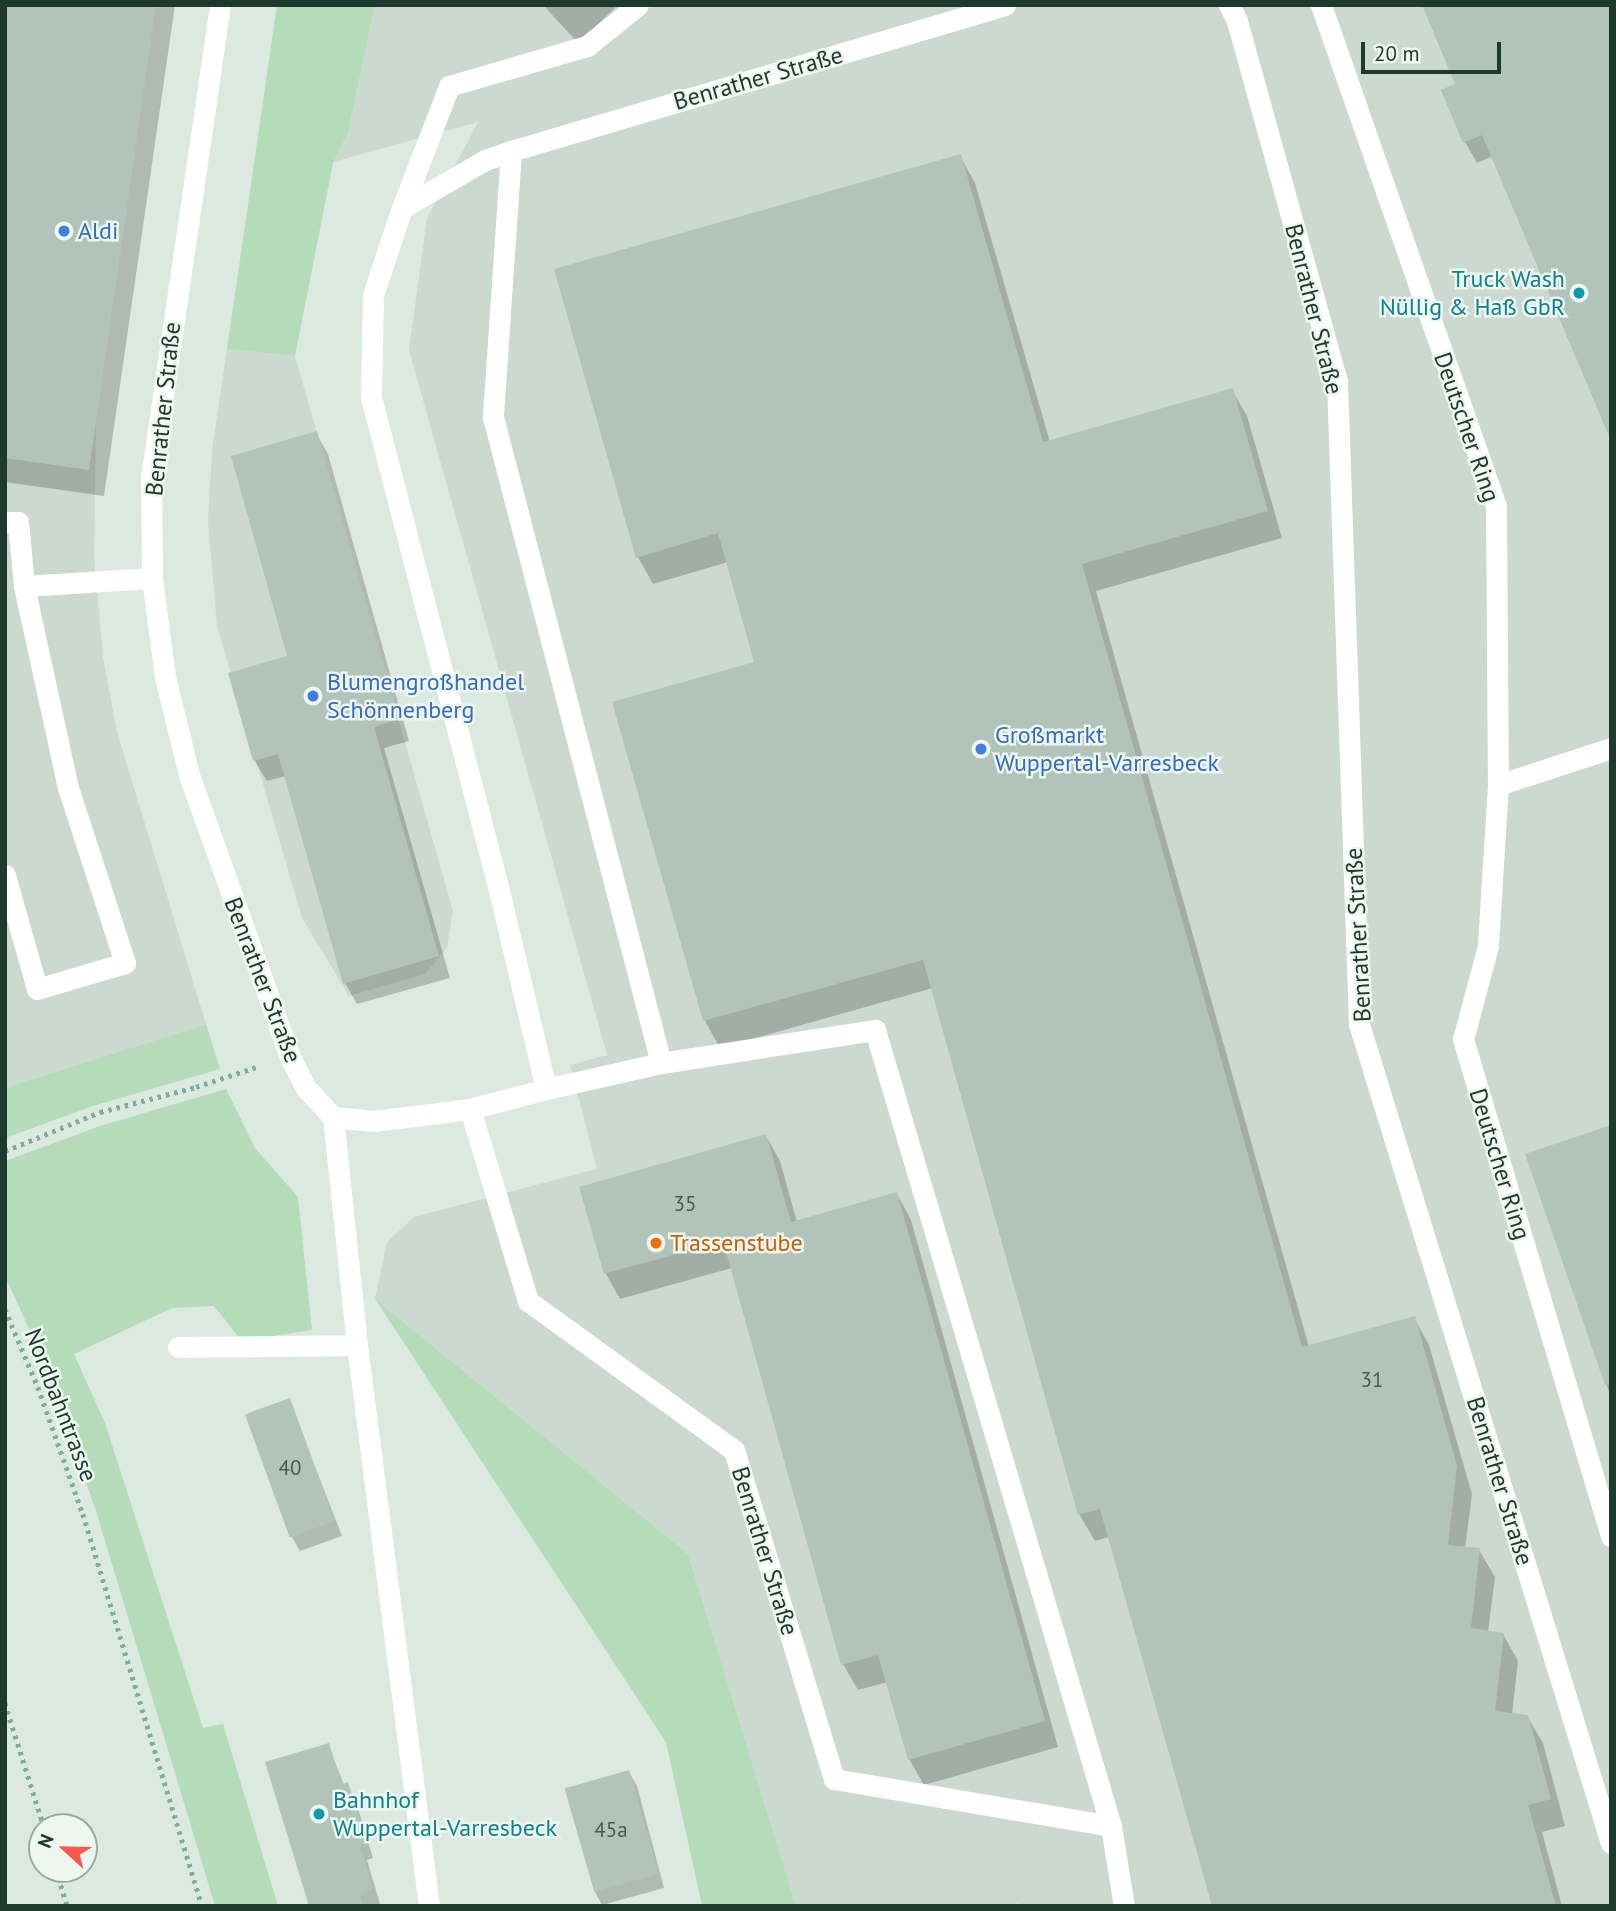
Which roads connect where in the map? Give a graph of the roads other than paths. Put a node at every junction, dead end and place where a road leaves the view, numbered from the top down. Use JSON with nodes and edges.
{"nodes":[{"id":1,"x":220,"y":5,"type":"edge"},
{"id":2,"x":638,"y":5,"type":"edge"},
{"id":3,"x":1005,"y":5,"type":"edge"},
{"id":4,"x":1229,"y":5,"type":"edge"},
{"id":5,"x":1321,"y":5,"type":"edge"},
{"id":6,"x":511,"y":151,"type":"junction"},
{"id":7,"x":402,"y":208,"type":"junction"},
{"id":8,"x":5,"y":522,"type":"edge"},
{"id":9,"x":152,"y":579,"type":"junction"},
{"id":10,"x":24,"y":586,"type":"junction"},
{"id":11,"x":1611,"y":748,"type":"edge"},
{"id":12,"x":1498,"y":785,"type":"junction"},
{"id":13,"x":5,"y":875,"type":"edge"},
{"id":14,"x":661,"y":1063,"type":"junction"},
{"id":15,"x":547,"y":1089,"type":"junction"},
{"id":16,"x":470,"y":1108,"type":"junction"},
{"id":17,"x":333,"y":1117,"type":"junction"},
{"id":18,"x":357,"y":1345,"type":"junction"},
{"id":19,"x":178,"y":1348,"type":"dead end"},
{"id":20,"x":1611,"y":1536,"type":"edge"},
{"id":21,"x":1111,"y":1826,"type":"junction"},
{"id":22,"x":1611,"y":1843,"type":"edge"},
{"id":23,"x":429,"y":1906,"type":"edge"},
{"id":24,"x":1124,"y":1906,"type":"edge"}],
"edges":[{"from":1,"to":9,"type":"street","name":"Benrather Straße"},
{"from":2,"to":7,"type":"street"},
{"from":3,"to":6,"type":"street","name":"Benrather Straße"},
{"from":4,"to":22,"type":"street","name":"Benrather Straße"},
{"from":5,"to":12,"type":"street","name":"Deutscher Ring"},
{"from":6,"to":7,"type":"street","name":"Benrather Straße"},
{"from":6,"to":14,"type":"street"},
{"from":7,"to":15,"type":"street"},
{"from":8,"to":10,"type":"street"},
{"from":9,"to":10,"type":"street"},
{"from":9,"to":17,"type":"street","name":"Benrather Straße"},
{"from":10,"to":13,"type":"street"},
{"from":11,"to":12,"type":"street"},
{"from":12,"to":20,"type":"street","name":"Deutscher Ring"},
{"from":14,"to":15,"type":"street"},
{"from":14,"to":21,"type":"street"},
{"from":15,"to":16,"type":"street"},
{"from":16,"to":17,"type":"street"},
{"from":16,"to":21,"type":"street","name":"Benrather Straße"},
{"from":17,"to":18,"type":"street"},
{"from":18,"to":19,"type":"street"},
{"from":18,"to":23,"type":"street"},
{"from":21,"to":24,"type":"street"}]}
